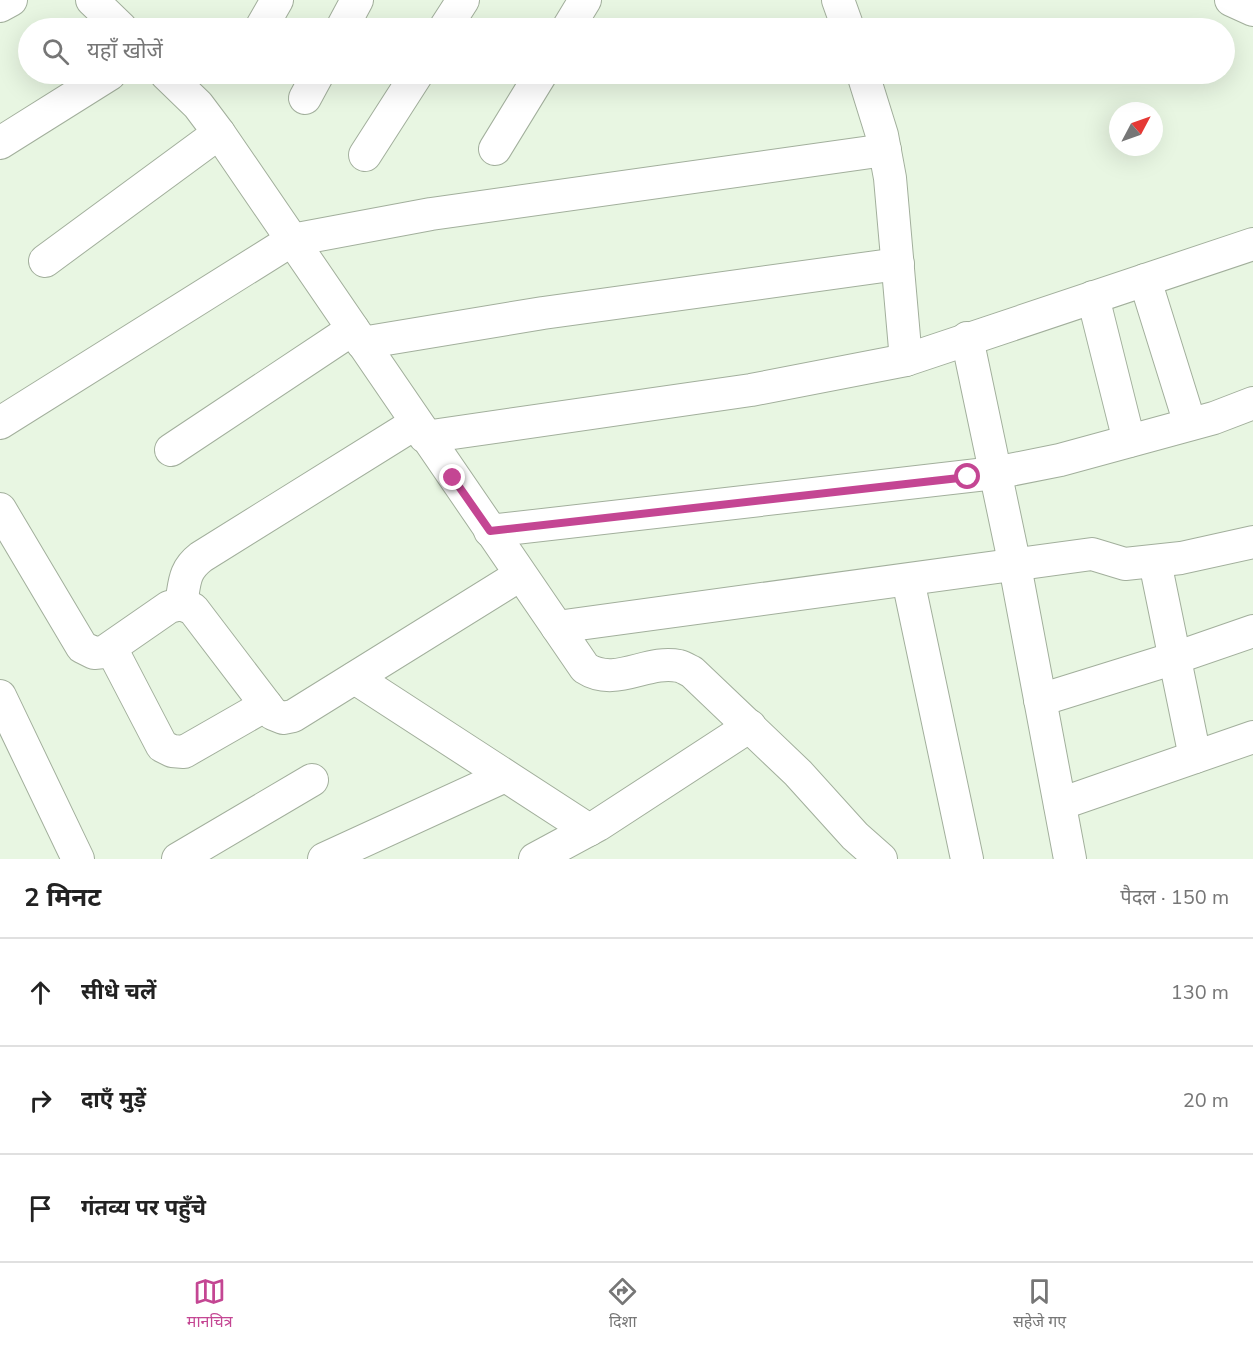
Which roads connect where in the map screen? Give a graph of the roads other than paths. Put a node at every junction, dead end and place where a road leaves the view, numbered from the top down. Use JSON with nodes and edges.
{"nodes":[{"id":1,"x":11,"y":0,"type":"edge"},
{"id":2,"x":92,"y":0,"type":"edge"},
{"id":3,"x":277,"y":0,"type":"edge"},
{"id":4,"x":357,"y":0,"type":"edge"},
{"id":5,"x":463,"y":0,"type":"edge"},
{"id":6,"x":585,"y":0,"type":"edge"},
{"id":7,"x":1231,"y":0,"type":"edge"},
{"id":8,"x":0,"y":6,"type":"edge"},
{"id":9,"x":1253,"y":10,"type":"edge"},
{"id":10,"x":111,"y":18,"type":"edge"},
{"id":11,"x":267,"y":18,"type":"edge"},
{"id":12,"x":347,"y":18,"type":"edge"},
{"id":13,"x":451,"y":18,"type":"edge"},
{"id":14,"x":574,"y":18,"type":"edge"},
{"id":15,"x":94,"y":84,"type":"edge"},
{"id":16,"x":176,"y":84,"type":"edge"},
{"id":17,"x":411,"y":84,"type":"edge"},
{"id":18,"x":535,"y":84,"type":"edge"},
{"id":19,"x":866,"y":84,"type":"edge"},
{"id":20,"x":219,"y":133,"type":"junction"},
{"id":21,"x":0,"y":143,"type":"edge"},
{"id":22,"x":495,"y":149,"type":"dead end"},
{"id":23,"x":885,"y":150,"type":"junction"},
{"id":24,"x":366,"y":155,"type":"dead end"},
{"id":25,"x":292,"y":240,"type":"junction"},
{"id":26,"x":1253,"y":244,"type":"edge"},
{"id":27,"x":45,"y":261,"type":"dead end"},
{"id":28,"x":898,"y":264,"type":"junction"},
{"id":29,"x":1145,"y":279,"type":"junction"},
{"id":30,"x":1093,"y":297,"type":"junction"},
{"id":31,"x":357,"y":336,"type":"junction"},
{"id":32,"x":967,"y":338,"type":"junction"},
{"id":33,"x":906,"y":360,"type":"junction"},
{"id":34,"x":1253,"y":403,"type":"edge"},
{"id":35,"x":0,"y":423,"type":"edge"},
{"id":36,"x":1190,"y":424,"type":"junction"},
{"id":37,"x":421,"y":430,"type":"junction"},
{"id":38,"x":1129,"y":441,"type":"junction"},
{"id":39,"x":171,"y":450,"type":"dead end"},
{"id":40,"x":995,"y":473,"type":"junction"},
{"id":41,"x":0,"y":509,"type":"edge"},
{"id":42,"x":490,"y":531,"type":"junction"},
{"id":43,"x":1253,"y":542,"type":"edge"},
{"id":44,"x":9,"y":543,"type":"edge"},
{"id":45,"x":1155,"y":562,"type":"junction"},
{"id":46,"x":1015,"y":566,"type":"junction"},
{"id":47,"x":520,"y":575,"type":"junction"},
{"id":48,"x":908,"y":580,"type":"junction"},
{"id":49,"x":181,"y":604,"type":"junction"},
{"id":50,"x":556,"y":627,"type":"junction"},
{"id":51,"x":1253,"y":631,"type":"edge"},
{"id":52,"x":111,"y":648,"type":"junction"},
{"id":53,"x":1175,"y":658,"type":"junction"},
{"id":54,"x":355,"y":678,"type":"junction"},
{"id":55,"x":0,"y":696,"type":"edge"},
{"id":56,"x":1040,"y":700,"type":"junction"},
{"id":57,"x":266,"y":705,"type":"junction"},
{"id":58,"x":750,"y":726,"type":"junction"},
{"id":59,"x":1253,"y":737,"type":"edge"},
{"id":60,"x":1195,"y":757,"type":"junction"},
{"id":61,"x":506,"y":776,"type":"junction"},
{"id":62,"x":312,"y":780,"type":"dead end"},
{"id":63,"x":1060,"y":804,"type":"junction"},
{"id":64,"x":589,"y":830,"type":"junction"},
{"id":65,"x":78,"y":859,"type":"edge"},
{"id":66,"x":178,"y":859,"type":"edge"},
{"id":67,"x":324,"y":859,"type":"edge"},
{"id":68,"x":535,"y":859,"type":"edge"},
{"id":69,"x":881,"y":859,"type":"edge"},
{"id":70,"x":967,"y":859,"type":"edge"},
{"id":71,"x":1070,"y":859,"type":"edge"}],
"edges":[{"from":1,"to":8,"type":"street"},
{"from":2,"to":10,"type":"street"},
{"from":3,"to":11,"type":"street"},
{"from":4,"to":12,"type":"street"},
{"from":5,"to":13,"type":"street"},
{"from":6,"to":14,"type":"street"},
{"from":7,"to":9,"type":"street"},
{"from":15,"to":21,"type":"street"},
{"from":16,"to":20,"type":"street"},
{"from":17,"to":24,"type":"street"},
{"from":18,"to":22,"type":"street"},
{"from":19,"to":23,"type":"street"},
{"from":20,"to":25,"type":"street"},
{"from":20,"to":27,"type":"street"},
{"from":23,"to":25,"type":"street"},
{"from":23,"to":28,"type":"street"},
{"from":25,"to":31,"type":"street"},
{"from":25,"to":35,"type":"street"},
{"from":26,"to":29,"type":"street"},
{"from":28,"to":31,"type":"street"},
{"from":28,"to":33,"type":"street"},
{"from":29,"to":30,"type":"street"},
{"from":29,"to":36,"type":"street"},
{"from":30,"to":32,"type":"street"},
{"from":30,"to":38,"type":"street"},
{"from":31,"to":37,"type":"street"},
{"from":31,"to":39,"type":"street"},
{"from":32,"to":33,"type":"street"},
{"from":32,"to":40,"type":"street"},
{"from":33,"to":37,"type":"street"},
{"from":34,"to":36,"type":"street"},
{"from":36,"to":38,"type":"street"},
{"from":37,"to":42,"type":"street"},
{"from":37,"to":49,"type":"street"},
{"from":38,"to":40,"type":"street"},
{"from":40,"to":42,"type":"street"},
{"from":40,"to":46,"type":"street"},
{"from":41,"to":44,"type":"street"},
{"from":42,"to":47,"type":"street"},
{"from":43,"to":45,"type":"street"},
{"from":44,"to":52,"type":"street"},
{"from":45,"to":46,"type":"street"},
{"from":45,"to":53,"type":"street"},
{"from":46,"to":48,"type":"street"},
{"from":46,"to":56,"type":"street"},
{"from":47,"to":50,"type":"street"},
{"from":47,"to":54,"type":"street"},
{"from":48,"to":50,"type":"street"},
{"from":48,"to":70,"type":"street"},
{"from":49,"to":52,"type":"street"},
{"from":49,"to":57,"type":"street"},
{"from":50,"to":58,"type":"street"},
{"from":51,"to":53,"type":"street"},
{"from":52,"to":57,"type":"street"},
{"from":53,"to":56,"type":"street"},
{"from":53,"to":60,"type":"street"},
{"from":54,"to":57,"type":"street"},
{"from":54,"to":61,"type":"street"},
{"from":55,"to":65,"type":"street"},
{"from":56,"to":63,"type":"street"},
{"from":58,"to":64,"type":"street"},
{"from":58,"to":69,"type":"street"},
{"from":59,"to":60,"type":"street"},
{"from":60,"to":63,"type":"street"},
{"from":61,"to":64,"type":"street"},
{"from":61,"to":67,"type":"street"},
{"from":62,"to":66,"type":"street"},
{"from":63,"to":71,"type":"street"},
{"from":64,"to":68,"type":"street"}]}
